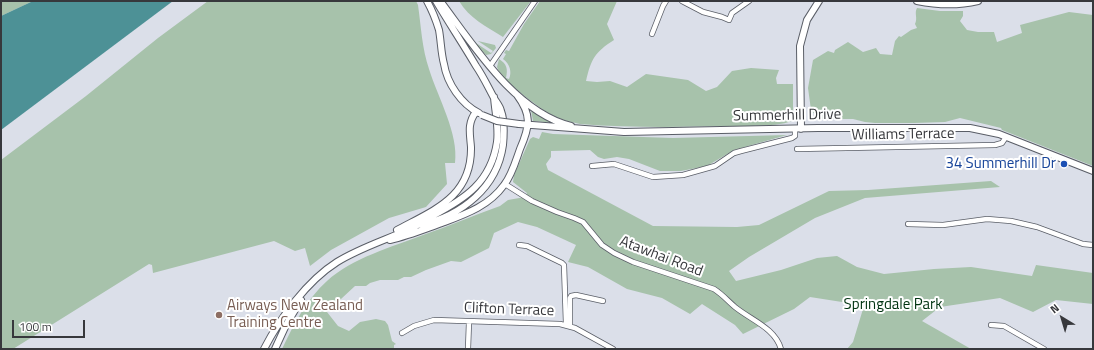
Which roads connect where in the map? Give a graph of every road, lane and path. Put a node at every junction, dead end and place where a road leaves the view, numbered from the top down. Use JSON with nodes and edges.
{"nodes":[{"id":1,"x":428,"y":1,"type":"edge"},
{"id":2,"x":436,"y":1,"type":"edge"},
{"id":3,"x":440,"y":1,"type":"edge"},
{"id":4,"x":536,"y":1,"type":"edge"},
{"id":5,"x":666,"y":1,"type":"edge"},
{"id":6,"x":682,"y":1,"type":"edge"},
{"id":7,"x":749,"y":1,"type":"edge"},
{"id":8,"x":917,"y":1,"type":"edge"},
{"id":9,"x":978,"y":1,"type":"edge"},
{"id":10,"x":816,"y":2,"type":"edge"},
{"id":11,"x":652,"y":34,"type":"dead end"},
{"id":12,"x":490,"y":66,"type":"junction"},
{"id":13,"x":516,"y":95,"type":"junction"},
{"id":14,"x":479,"y":113,"type":"junction"},
{"id":15,"x":528,"y":125,"type":"junction"},
{"id":16,"x":798,"y":129,"type":"junction"},
{"id":17,"x":584,"y":130,"type":"junction"},
{"id":18,"x":1006,"y":137,"type":"junction"},
{"id":19,"x":797,"y":149,"type":"dead end"},
{"id":20,"x":592,"y":166,"type":"dead end"},
{"id":21,"x":1093,"y":171,"type":"edge"},
{"id":22,"x":505,"y":184,"type":"junction"},
{"id":23,"x":908,"y":224,"type":"dead end"},
{"id":24,"x":373,"y":244,"type":"junction"},
{"id":25,"x":519,"y":245,"type":"dead end"},
{"id":26,"x":1093,"y":245,"type":"edge"},
{"id":27,"x":312,"y":282,"type":"junction"},
{"id":28,"x":603,"y":301,"type":"dead end"},
{"id":29,"x":469,"y":322,"type":"junction"},
{"id":30,"x":568,"y":325,"type":"junction"},
{"id":31,"x":991,"y":325,"type":"dead end"},
{"id":32,"x":402,"y":333,"type":"dead end"},
{"id":33,"x":264,"y":349,"type":"edge"},
{"id":34,"x":275,"y":349,"type":"edge"},
{"id":35,"x":468,"y":349,"type":"edge"},
{"id":36,"x":613,"y":349,"type":"edge"},
{"id":37,"x":781,"y":349,"type":"edge"},
{"id":38,"x":1044,"y":349,"type":"edge"}],
"edges":[{"from":1,"to":14,"type":"main road"},
{"from":2,"to":24,"type":"main road"},
{"from":3,"to":12,"type":"main road"},
{"from":4,"to":12,"type":"street"},
{"from":5,"to":11,"type":"street"},
{"from":6,"to":7,"type":"street"},
{"from":8,"to":9,"type":"main road"},
{"from":10,"to":16,"type":"main road"},
{"from":12,"to":13,"type":"main road"},
{"from":13,"to":15,"type":"main road"},
{"from":13,"to":17,"type":"main road"},
{"from":14,"to":15,"type":"main road","name":"Summerhill Drive","bridge":true},
{"from":14,"to":24,"type":"main road"},
{"from":15,"to":17,"type":"main road","name":"Summerhill Drive"},
{"from":15,"to":22,"type":"main road"},
{"from":16,"to":17,"type":"main road","name":"Summerhill Drive"},
{"from":16,"to":18,"type":"main road","name":"Summerhill Drive"},
{"from":16,"to":20,"type":"street"},
{"from":18,"to":19,"type":"street","name":"Williams Terrace"},
{"from":18,"to":21,"type":"main road","name":"Summerhill Drive"},
{"from":22,"to":24,"type":"main road"},
{"from":22,"to":37,"type":"street","name":"Atawhai Road"},
{"from":23,"to":26,"type":"street"},
{"from":24,"to":27,"type":"main road"},
{"from":25,"to":30,"type":"street"},
{"from":27,"to":33,"type":"main road"},
{"from":27,"to":34,"type":"main road"},
{"from":28,"to":30,"type":"street"},
{"from":29,"to":30,"type":"street","name":"Clifton Terrace"},
{"from":29,"to":32,"type":"street","name":"Clifton Terrace"},
{"from":29,"to":35,"type":"street"},
{"from":30,"to":36,"type":"street","name":"Clifton Terrace"},
{"from":31,"to":38,"type":"street"}]}
